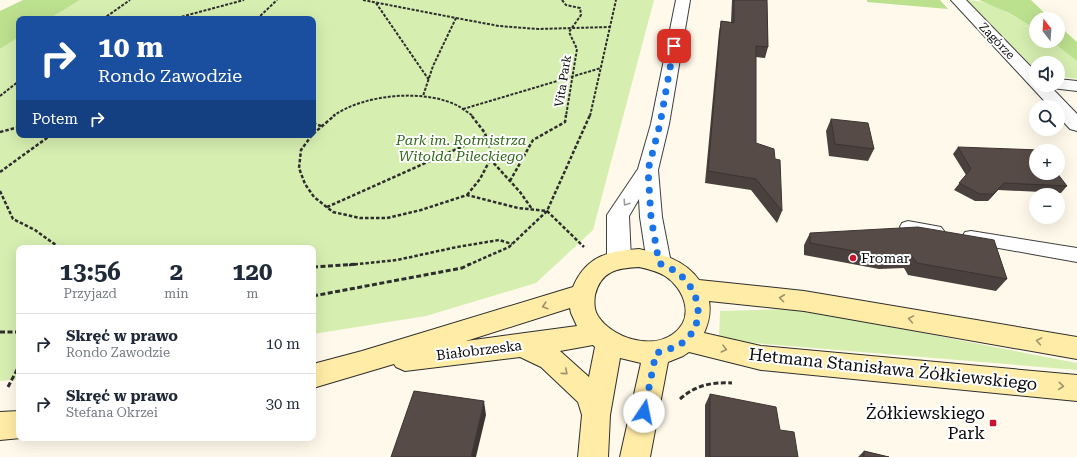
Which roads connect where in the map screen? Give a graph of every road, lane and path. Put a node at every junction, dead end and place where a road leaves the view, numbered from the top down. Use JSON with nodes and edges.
{"nodes":[{"id":1,"x":130,"y":0,"type":"edge"},
{"id":2,"x":244,"y":0,"type":"edge"},
{"id":3,"x":277,"y":0,"type":"edge"},
{"id":4,"x":363,"y":0,"type":"edge"},
{"id":5,"x":562,"y":0,"type":"edge"},
{"id":6,"x":616,"y":0,"type":"edge"},
{"id":7,"x":683,"y":0,"type":"edge"},
{"id":8,"x":958,"y":0,"type":"edge"},
{"id":9,"x":376,"y":2,"type":"junction"},
{"id":10,"x":106,"y":16,"type":"edge"},
{"id":11,"x":184,"y":16,"type":"edge"},
{"id":12,"x":260,"y":16,"type":"edge"},
{"id":13,"x":456,"y":18,"type":"junction"},
{"id":14,"x":610,"y":27,"type":"junction"},
{"id":15,"x":571,"y":28,"type":"junction"},
{"id":16,"x":601,"y":68,"type":"junction"},
{"id":17,"x":1029,"y":75,"type":"edge"},
{"id":18,"x":573,"y":76,"type":"junction"},
{"id":19,"x":429,"y":80,"type":"junction"},
{"id":20,"x":16,"y":83,"type":"edge"},
{"id":21,"x":1065,"y":85,"type":"edge"},
{"id":22,"x":1077,"y":86,"type":"edge"},
{"id":23,"x":1045,"y":92,"type":"edge"},
{"id":24,"x":0,"y":96,"type":"edge"},
{"id":25,"x":423,"y":96,"type":"junction"},
{"id":26,"x":463,"y":110,"type":"junction"},
{"id":27,"x":316,"y":124,"type":"edge"},
{"id":28,"x":321,"y":126,"type":"junction"},
{"id":29,"x":1077,"y":126,"type":"edge"},
{"id":30,"x":16,"y":128,"type":"edge"},
{"id":31,"x":0,"y":132,"type":"edge"},
{"id":32,"x":316,"y":132,"type":"edge"},
{"id":33,"x":486,"y":136,"type":"junction"},
{"id":34,"x":47,"y":138,"type":"edge"},
{"id":35,"x":311,"y":138,"type":"edge"},
{"id":36,"x":490,"y":159,"type":"junction"},
{"id":37,"x":648,"y":170,"type":"junction"},
{"id":38,"x":0,"y":172,"type":"edge"},
{"id":39,"x":510,"y":180,"type":"junction"},
{"id":40,"x":0,"y":191,"type":"edge"},
{"id":41,"x":467,"y":195,"type":"junction"},
{"id":42,"x":327,"y":207,"type":"junction"},
{"id":43,"x":533,"y":210,"type":"junction"},
{"id":44,"x":547,"y":211,"type":"junction"},
{"id":45,"x":908,"y":227,"type":"edge"},
{"id":46,"x":512,"y":244,"type":"junction"},
{"id":47,"x":56,"y":245,"type":"edge"},
{"id":48,"x":1077,"y":255,"type":"edge"},
{"id":49,"x":619,"y":260,"type":"junction"},
{"id":50,"x":659,"y":263,"type":"junction"},
{"id":51,"x":316,"y":266,"type":"edge"},
{"id":52,"x":692,"y":289,"type":"junction"},
{"id":53,"x":582,"y":294,"type":"junction"},
{"id":54,"x":316,"y":295,"type":"edge"},
{"id":55,"x":0,"y":332,"type":"edge"},
{"id":56,"x":16,"y":332,"type":"edge"},
{"id":57,"x":602,"y":338,"type":"junction"},
{"id":58,"x":686,"y":340,"type":"junction"},
{"id":59,"x":520,"y":345,"type":"junction"},
{"id":60,"x":1077,"y":348,"type":"edge"},
{"id":61,"x":656,"y":353,"type":"junction"},
{"id":62,"x":362,"y":363,"type":"junction"},
{"id":63,"x":16,"y":372,"type":"edge"},
{"id":64,"x":316,"y":375,"type":"edge"},
{"id":65,"x":732,"y":383,"type":"dead end"},
{"id":66,"x":8,"y":387,"type":"dead end"},
{"id":67,"x":1077,"y":388,"type":"edge"},
{"id":68,"x":676,"y":407,"type":"dead end"},
{"id":69,"x":596,"y":416,"type":"junction"},
{"id":70,"x":16,"y":425,"type":"edge"},
{"id":71,"x":0,"y":426,"type":"edge"},
{"id":72,"x":593,"y":457,"type":"edge"},
{"id":73,"x":635,"y":457,"type":"edge"}],
"edges":[{"from":1,"to":10,"type":"path"},
{"from":2,"to":11,"type":"path"},
{"from":3,"to":12,"type":"path"},
{"from":4,"to":9,"type":"path"},
{"from":5,"to":15,"type":"path"},
{"from":6,"to":14,"type":"path"},
{"from":7,"to":37,"type":"street"},
{"from":8,"to":17,"type":"street","name":"Zagórze"},
{"from":9,"to":13,"type":"path"},
{"from":9,"to":19,"type":"path"},
{"from":13,"to":15,"type":"path"},
{"from":13,"to":19,"type":"path"},
{"from":14,"to":15,"type":"path"},
{"from":14,"to":16,"type":"path"},
{"from":15,"to":18,"type":"path","name":"Vita Park"},
{"from":16,"to":18,"type":"path"},
{"from":16,"to":44,"type":"path"},
{"from":18,"to":26,"type":"path"},
{"from":18,"to":39,"type":"path","name":"Vita Park"},
{"from":19,"to":25,"type":"path"},
{"from":20,"to":24,"type":"path"},
{"from":21,"to":22,"type":"street"},
{"from":23,"to":29,"type":"street"},
{"from":25,"to":26,"type":"path"},
{"from":25,"to":28,"type":"path"},
{"from":26,"to":33,"type":"path"},
{"from":27,"to":28,"type":"path"},
{"from":28,"to":32,"type":"path"},
{"from":30,"to":31,"type":"path"},
{"from":33,"to":36,"type":"path"},
{"from":33,"to":42,"type":"path"},
{"from":34,"to":38,"type":"path"},
{"from":35,"to":42,"type":"path"},
{"from":36,"to":39,"type":"path"},
{"from":36,"to":41,"type":"path"},
{"from":37,"to":49,"type":"street","one_way":true},
{"from":37,"to":50,"type":"street"},
{"from":39,"to":43,"type":"path"},
{"from":40,"to":47,"type":"path"},
{"from":41,"to":42,"type":"path"},
{"from":41,"to":43,"type":"path"},
{"from":43,"to":44,"type":"path"},
{"from":44,"to":46,"type":"path"},
{"from":45,"to":48,"type":"lane"},
{"from":46,"to":51,"type":"path"},
{"from":46,"to":54,"type":"path"},
{"from":49,"to":50,"type":"street"},
{"from":49,"to":53,"type":"street"},
{"from":50,"to":52,"type":"street"},
{"from":52,"to":58,"type":"street"},
{"from":60,"to":52,"type":"street","one_way":true},
{"from":53,"to":57,"type":"street"},
{"from":53,"to":62,"type":"street","name":"Białobrzeska","one_way":true},
{"from":55,"to":56,"type":"path"},
{"from":57,"to":59,"type":"street","name":"Białobrzeska"},
{"from":57,"to":61,"type":"street"},
{"from":57,"to":69,"type":"street"},
{"from":58,"to":61,"type":"street"},
{"from":58,"to":67,"type":"street","name":"Hetmana Stanisława Żółkiewskiego","one_way":true},
{"from":59,"to":62,"type":"street","name":"Białobrzeska"},
{"from":59,"to":69,"type":"street","one_way":true},
{"from":61,"to":73,"type":"street"},
{"from":62,"to":64,"type":"street","name":"Białobrzeska"},
{"from":63,"to":66,"type":"path"},
{"from":65,"to":68,"type":"path"},
{"from":69,"to":72,"type":"street"},
{"from":70,"to":71,"type":"street"}]}
